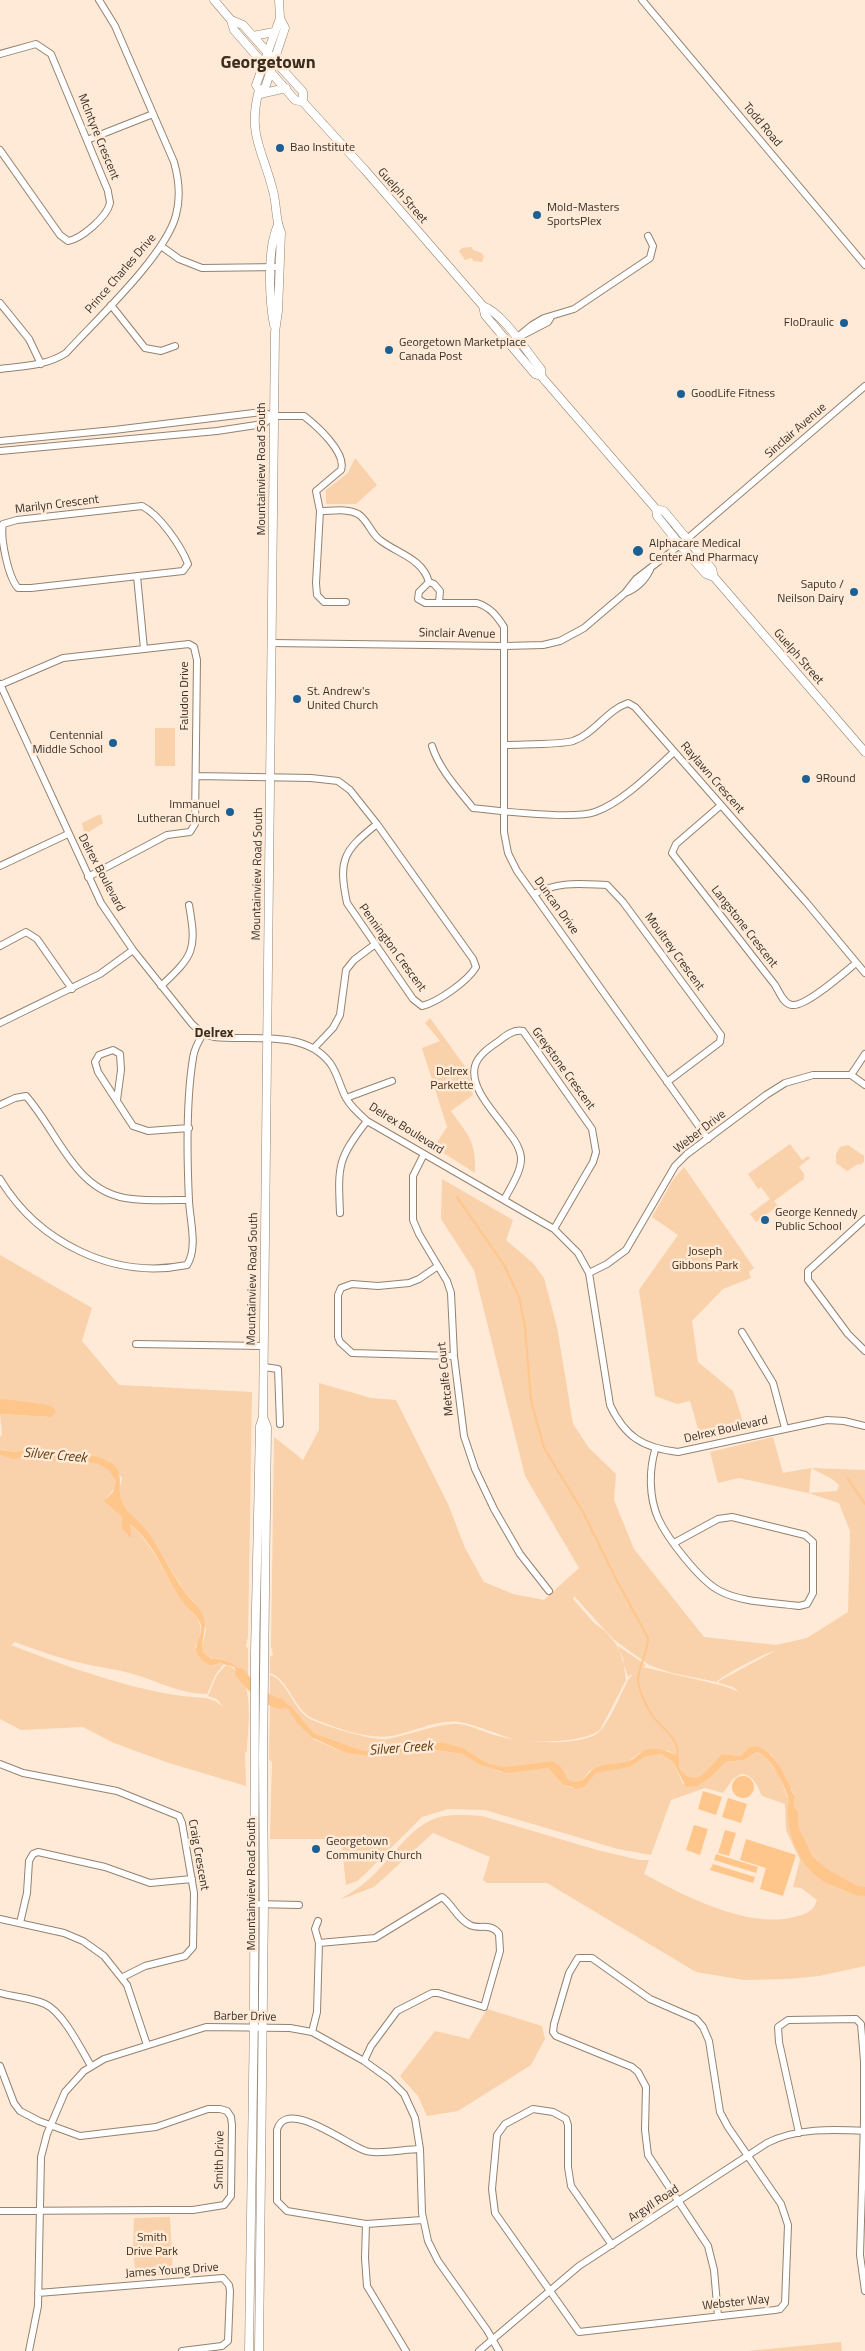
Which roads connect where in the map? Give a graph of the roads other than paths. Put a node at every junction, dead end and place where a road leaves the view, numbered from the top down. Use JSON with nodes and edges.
{"nodes":[{"id":1,"x":99,"y":0,"type":"edge"},
{"id":2,"x":214,"y":0,"type":"edge"},
{"id":3,"x":280,"y":0,"type":"edge"},
{"id":4,"x":642,"y":0,"type":"edge"},
{"id":5,"x":280,"y":18,"type":"junction"},
{"id":6,"x":231,"y":20,"type":"junction"},
{"id":7,"x":274,"y":32,"type":"junction"},
{"id":8,"x":252,"y":36,"type":"junction"},
{"id":9,"x":268,"y":53,"type":"junction"},
{"id":10,"x":0,"y":54,"type":"edge"},
{"id":11,"x":275,"y":61,"type":"junction"},
{"id":12,"x":264,"y":64,"type":"junction"},
{"id":13,"x":271,"y":72,"type":"junction"},
{"id":14,"x":286,"y":88,"type":"junction"},
{"id":15,"x":259,"y":92,"type":"junction"},
{"id":16,"x":303,"y":102,"type":"junction"},
{"id":17,"x":153,"y":114,"type":"junction"},
{"id":18,"x":87,"y":140,"type":"junction"},
{"id":19,"x":0,"y":150,"type":"edge"},
{"id":20,"x":278,"y":225,"type":"junction"},
{"id":21,"x":648,"y":236,"type":"dead end"},
{"id":22,"x":161,"y":246,"type":"junction"},
{"id":23,"x":865,"y":265,"type":"edge"},
{"id":24,"x":271,"y":267,"type":"junction"},
{"id":25,"x":280,"y":267,"type":"junction"},
{"id":26,"x":0,"y":303,"type":"edge"},
{"id":27,"x":111,"y":305,"type":"junction"},
{"id":28,"x":275,"y":332,"type":"junction"},
{"id":29,"x":513,"y":341,"type":"junction"},
{"id":30,"x":175,"y":346,"type":"dead end"},
{"id":31,"x":41,"y":364,"type":"junction"},
{"id":32,"x":0,"y":369,"type":"edge"},
{"id":33,"x":865,"y":386,"type":"edge"},
{"id":34,"x":274,"y":416,"type":"junction"},
{"id":35,"x":215,"y":419,"type":"junction"},
{"id":36,"x":114,"y":430,"type":"junction"},
{"id":37,"x":216,"y":431,"type":"junction"},
{"id":38,"x":116,"y":440,"type":"junction"},
{"id":39,"x":0,"y":441,"type":"edge"},
{"id":40,"x":0,"y":451,"type":"edge"},
{"id":41,"x":656,"y":509,"type":"junction"},
{"id":42,"x":320,"y":511,"type":"junction"},
{"id":43,"x":687,"y":539,"type":"junction"},
{"id":44,"x":680,"y":545,"type":"junction"},
{"id":45,"x":138,"y":576,"type":"junction"},
{"id":46,"x":714,"y":576,"type":"junction"},
{"id":47,"x":428,"y":582,"type":"junction"},
{"id":48,"x":346,"y":602,"type":"dead end"},
{"id":49,"x":439,"y":602,"type":"junction"},
{"id":50,"x":272,"y":643,"type":"junction"},
{"id":51,"x":505,"y":646,"type":"junction"},
{"id":52,"x":144,"y":649,"type":"junction"},
{"id":53,"x":0,"y":684,"type":"edge"},
{"id":54,"x":505,"y":745,"type":"junction"},
{"id":55,"x":432,"y":746,"type":"dead end"},
{"id":56,"x":674,"y":752,"type":"junction"},
{"id":57,"x":865,"y":752,"type":"edge"},
{"id":58,"x":196,"y":776,"type":"junction"},
{"id":59,"x":270,"y":777,"type":"junction"},
{"id":60,"x":720,"y":806,"type":"junction"},
{"id":61,"x":504,"y":812,"type":"junction"},
{"id":62,"x":377,"y":824,"type":"junction"},
{"id":63,"x":68,"y":834,"type":"junction"},
{"id":64,"x":1,"y":864,"type":"edge"},
{"id":65,"x":88,"y":877,"type":"junction"},
{"id":66,"x":534,"y":894,"type":"junction"},
{"id":67,"x":189,"y":905,"type":"dead end"},
{"id":68,"x":374,"y":945,"type":"junction"},
{"id":69,"x":0,"y":946,"type":"edge"},
{"id":70,"x":133,"y":950,"type":"junction"},
{"id":71,"x":856,"y":963,"type":"junction"},
{"id":72,"x":865,"y":973,"type":"edge"},
{"id":73,"x":161,"y":986,"type":"junction"},
{"id":74,"x":72,"y":989,"type":"junction"},
{"id":75,"x":0,"y":1023,"type":"edge"},
{"id":76,"x":203,"y":1034,"type":"junction"},
{"id":77,"x":268,"y":1039,"type":"junction"},
{"id":78,"x":314,"y":1048,"type":"junction"},
{"id":79,"x":865,"y":1054,"type":"edge"},
{"id":80,"x":851,"y":1075,"type":"junction"},
{"id":81,"x":392,"y":1080,"type":"dead end"},
{"id":82,"x":667,"y":1082,"type":"junction"},
{"id":83,"x":865,"y":1085,"type":"edge"},
{"id":84,"x":346,"y":1098,"type":"junction"},
{"id":85,"x":117,"y":1100,"type":"junction"},
{"id":86,"x":0,"y":1105,"type":"edge"},
{"id":87,"x":367,"y":1120,"type":"junction"},
{"id":88,"x":189,"y":1128,"type":"junction"},
{"id":89,"x":708,"y":1139,"type":"junction"},
{"id":90,"x":424,"y":1154,"type":"junction"},
{"id":91,"x":0,"y":1179,"type":"edge"},
{"id":92,"x":189,"y":1200,"type":"junction"},
{"id":93,"x":504,"y":1200,"type":"junction"},
{"id":94,"x":340,"y":1213,"type":"dead end"},
{"id":95,"x":865,"y":1219,"type":"edge"},
{"id":96,"x":554,"y":1229,"type":"junction"},
{"id":97,"x":438,"y":1266,"type":"junction"},
{"id":98,"x":589,"y":1273,"type":"junction"},
{"id":99,"x":742,"y":1332,"type":"dead end"},
{"id":100,"x":136,"y":1344,"type":"dead end"},
{"id":101,"x":264,"y":1346,"type":"junction"},
{"id":102,"x":865,"y":1351,"type":"edge"},
{"id":103,"x":454,"y":1356,"type":"junction"},
{"id":104,"x":264,"y":1367,"type":"junction"},
{"id":105,"x":263,"y":1417,"type":"junction"},
{"id":106,"x":280,"y":1424,"type":"dead end"},
{"id":107,"x":865,"y":1426,"type":"edge"},
{"id":108,"x":784,"y":1428,"type":"junction"},
{"id":109,"x":655,"y":1450,"type":"junction"},
{"id":110,"x":674,"y":1543,"type":"junction"},
{"id":111,"x":549,"y":1591,"type":"dead end"},
{"id":112,"x":0,"y":1764,"type":"edge"},
{"id":113,"x":192,"y":1879,"type":"junction"},
{"id":114,"x":255,"y":1904,"type":"junction"},
{"id":115,"x":264,"y":1904,"type":"junction"},
{"id":116,"x":299,"y":1905,"type":"dead end"},
{"id":117,"x":0,"y":1919,"type":"edge"},
{"id":118,"x":318,"y":1921,"type":"dead end"},
{"id":119,"x":20,"y":1923,"type":"junction"},
{"id":120,"x":319,"y":1943,"type":"junction"},
{"id":121,"x":123,"y":1978,"type":"junction"},
{"id":122,"x":0,"y":1993,"type":"edge"},
{"id":123,"x":252,"y":2029,"type":"junction"},
{"id":124,"x":262,"y":2029,"type":"junction"},
{"id":125,"x":312,"y":2032,"type":"junction"},
{"id":126,"x":147,"y":2045,"type":"junction"},
{"id":127,"x":364,"y":2061,"type":"junction"},
{"id":128,"x":0,"y":2066,"type":"edge"},
{"id":129,"x":91,"y":2066,"type":"junction"},
{"id":130,"x":50,"y":2126,"type":"junction"},
{"id":131,"x":864,"y":2131,"type":"edge"},
{"id":132,"x":799,"y":2133,"type":"junction"},
{"id":133,"x":420,"y":2148,"type":"junction"},
{"id":134,"x":749,"y":2155,"type":"junction"},
{"id":135,"x":680,"y":2200,"type":"junction"},
{"id":136,"x":0,"y":2211,"type":"edge"},
{"id":137,"x":39,"y":2211,"type":"junction"},
{"id":138,"x":422,"y":2220,"type":"junction"},
{"id":139,"x":366,"y":2224,"type":"junction"},
{"id":140,"x":612,"y":2245,"type":"junction"},
{"id":141,"x":551,"y":2290,"type":"junction"},
{"id":142,"x":865,"y":2291,"type":"edge"},
{"id":143,"x":38,"y":2293,"type":"junction"},
{"id":144,"x":718,"y":2316,"type":"junction"},
{"id":145,"x":493,"y":2340,"type":"junction"},
{"id":146,"x":29,"y":2351,"type":"edge"},
{"id":147,"x":182,"y":2351,"type":"edge"},
{"id":148,"x":249,"y":2351,"type":"edge"},
{"id":149,"x":259,"y":2351,"type":"edge"},
{"id":150,"x":406,"y":2351,"type":"edge"},
{"id":151,"x":479,"y":2351,"type":"edge"},
{"id":152,"x":499,"y":2351,"type":"edge"}],
"edges":[{"from":1,"to":17,"type":"street","name":"Prince Charles Drive"},
{"from":2,"to":6,"type":"main road","name":"Guelph Street"},
{"from":3,"to":5,"type":"main road"},
{"from":4,"to":23,"type":"street","name":"Todd Road"},
{"from":5,"to":7,"type":"main road"},
{"from":5,"to":11,"type":"main road"},
{"from":6,"to":8,"type":"main road","name":"Guelph Street"},
{"from":6,"to":12,"type":"main road","name":"Guelph Street"},
{"from":7,"to":8,"type":"main road"},
{"from":7,"to":9,"type":"main road"},
{"from":8,"to":9,"type":"main road","name":"Guelph Street"},
{"from":9,"to":11,"type":"main road","name":"Guelph Street"},
{"from":9,"to":12,"type":"main road"},
{"from":10,"to":18,"type":"street","name":"McIntyre Crescent"},
{"from":11,"to":13,"type":"main road"},
{"from":11,"to":16,"type":"main road","name":"Guelph Street"},
{"from":12,"to":13,"type":"main road","name":"Guelph Street"},
{"from":12,"to":15,"type":"main road","name":"Mountainview Road South"},
{"from":13,"to":14,"type":"main road","name":"Guelph Street"},
{"from":13,"to":15,"type":"main road","name":"Mountainview Road South"},
{"from":14,"to":15,"type":"main road"},
{"from":14,"to":16,"type":"main road","name":"Guelph Street"},
{"from":15,"to":20,"type":"main road","name":"Mountainview Road South"},
{"from":16,"to":29,"type":"main road","name":"Guelph Street"},
{"from":17,"to":18,"type":"street"},
{"from":17,"to":22,"type":"street","name":"Prince Charles Drive"},
{"from":18,"to":19,"type":"street","name":"McIntyre Crescent"},
{"from":20,"to":24,"type":"main road","name":"Mountainview Road South"},
{"from":20,"to":25,"type":"main road","name":"Mountainview Road South"},
{"from":21,"to":29,"type":"street"},
{"from":22,"to":24,"type":"street"},
{"from":22,"to":27,"type":"street","name":"Prince Charles Drive"},
{"from":24,"to":25,"type":"street"},
{"from":24,"to":28,"type":"main road","name":"Mountainview Road South"},
{"from":25,"to":28,"type":"main road","name":"Mountainview Road South"},
{"from":26,"to":31,"type":"street"},
{"from":27,"to":30,"type":"street"},
{"from":27,"to":31,"type":"street","name":"Prince Charles Drive"},
{"from":28,"to":34,"type":"main road","name":"Mountainview Road South"},
{"from":29,"to":41,"type":"main road","name":"Guelph Street"},
{"from":31,"to":32,"type":"street","name":"Prince Charles Drive"},
{"from":33,"to":43,"type":"street","name":"Sinclair Avenue"},
{"from":34,"to":35,"type":"street"},
{"from":34,"to":37,"type":"street"},
{"from":34,"to":42,"type":"street"},
{"from":34,"to":50,"type":"main road","name":"Mountainview Road South"},
{"from":35,"to":36,"type":"street"},
{"from":35,"to":37,"type":"street"},
{"from":36,"to":38,"type":"street"},
{"from":36,"to":39,"type":"street"},
{"from":37,"to":38,"type":"street"},
{"from":38,"to":40,"type":"street"},
{"from":41,"to":43,"type":"main road","name":"Guelph Street"},
{"from":41,"to":44,"type":"main road","name":"Guelph Street"},
{"from":42,"to":47,"type":"street"},
{"from":42,"to":48,"type":"street"},
{"from":43,"to":44,"type":"street","name":"Sinclair Avenue"},
{"from":43,"to":46,"type":"main road","name":"Guelph Street"},
{"from":44,"to":46,"type":"main road","name":"Guelph Street"},
{"from":44,"to":51,"type":"street","name":"Sinclair Avenue"},
{"from":45,"to":45,"type":"street","name":"Marilyn Crescent"},
{"from":45,"to":52,"type":"street"},
{"from":46,"to":57,"type":"main road","name":"Guelph Street"},
{"from":47,"to":49,"type":"street"},
{"from":47,"to":49,"type":"street"},
{"from":49,"to":51,"type":"street","name":"Duncan Drive"},
{"from":50,"to":51,"type":"street","name":"Sinclair Avenue"},
{"from":50,"to":59,"type":"main road","name":"Mountainview Road South"},
{"from":51,"to":54,"type":"street","name":"Duncan Drive"},
{"from":52,"to":53,"type":"street","name":"Faludon Drive"},
{"from":52,"to":58,"type":"street","name":"Faludon Drive"},
{"from":53,"to":63,"type":"street","name":"Delrex Boulevard"},
{"from":54,"to":56,"type":"street","name":"Raylawn Crescent"},
{"from":54,"to":61,"type":"street","name":"Duncan Drive"},
{"from":55,"to":61,"type":"street"},
{"from":56,"to":60,"type":"street","name":"Raylawn Crescent"},
{"from":56,"to":61,"type":"street"},
{"from":58,"to":59,"type":"street","name":"Pennington Crescent"},
{"from":58,"to":65,"type":"street","name":"Faludon Drive"},
{"from":59,"to":62,"type":"street","name":"Pennington Crescent"},
{"from":59,"to":77,"type":"main road","name":"Mountainview Road South"},
{"from":60,"to":71,"type":"street","name":"Raylawn Crescent"},
{"from":60,"to":71,"type":"street","name":"Langstone Crescent"},
{"from":61,"to":66,"type":"street","name":"Duncan Drive"},
{"from":62,"to":68,"type":"street","name":"Pennington Crescent"},
{"from":62,"to":68,"type":"street","name":"Pennington Crescent"},
{"from":63,"to":64,"type":"street"},
{"from":63,"to":65,"type":"street","name":"Delrex Boulevard"},
{"from":65,"to":70,"type":"street","name":"Delrex Boulevard"},
{"from":66,"to":82,"type":"street","name":"Duncan Drive"},
{"from":66,"to":82,"type":"street","name":"Moultrey Crescent"},
{"from":67,"to":73,"type":"street"},
{"from":68,"to":78,"type":"street"},
{"from":69,"to":74,"type":"street"},
{"from":70,"to":73,"type":"street","name":"Delrex Boulevard"},
{"from":70,"to":74,"type":"street"},
{"from":71,"to":72,"type":"street","name":"Raylawn Crescent"},
{"from":73,"to":76,"type":"street","name":"Delrex Boulevard"},
{"from":74,"to":75,"type":"street"},
{"from":76,"to":77,"type":"street","name":"Delrex Boulevard"},
{"from":76,"to":88,"type":"street"},
{"from":77,"to":78,"type":"street","name":"Delrex Boulevard"},
{"from":77,"to":101,"type":"main road","name":"Mountainview Road South"},
{"from":78,"to":84,"type":"street","name":"Delrex Boulevard"},
{"from":79,"to":80,"type":"street"},
{"from":80,"to":83,"type":"street"},
{"from":80,"to":89,"type":"street","name":"Weber Drive"},
{"from":81,"to":84,"type":"street"},
{"from":82,"to":89,"type":"street","name":"Duncan Drive"},
{"from":84,"to":87,"type":"street","name":"Delrex Boulevard"},
{"from":85,"to":85,"type":"street"},
{"from":85,"to":88,"type":"street"},
{"from":86,"to":92,"type":"street"},
{"from":87,"to":90,"type":"street","name":"Delrex Boulevard"},
{"from":87,"to":94,"type":"street"},
{"from":88,"to":92,"type":"street"},
{"from":89,"to":98,"type":"street","name":"Weber Drive"},
{"from":90,"to":93,"type":"street","name":"Delrex Boulevard"},
{"from":90,"to":97,"type":"street","name":"Metcalfe Court"},
{"from":91,"to":92,"type":"street"},
{"from":93,"to":96,"type":"street","name":"Delrex Boulevard"},
{"from":93,"to":96,"type":"street","name":"Greystone Crescent"},
{"from":95,"to":102,"type":"street"},
{"from":96,"to":98,"type":"street","name":"Delrex Boulevard"},
{"from":97,"to":103,"type":"street","name":"Metcalfe Court"},
{"from":97,"to":103,"type":"street"},
{"from":98,"to":109,"type":"street","name":"Delrex Boulevard"},
{"from":99,"to":108,"type":"street"},
{"from":100,"to":101,"type":"street"},
{"from":101,"to":104,"type":"main road","name":"Mountainview Road South"},
{"from":103,"to":111,"type":"street","name":"Metcalfe Court"},
{"from":104,"to":105,"type":"main road","name":"Mountainview Road South"},
{"from":104,"to":106,"type":"street"},
{"from":105,"to":114,"type":"main road","name":"Mountainview Road South"},
{"from":105,"to":115,"type":"main road","name":"Mountainview Road South"},
{"from":107,"to":108,"type":"street","name":"Delrex Boulevard"},
{"from":108,"to":109,"type":"street","name":"Delrex Boulevard"},
{"from":109,"to":110,"type":"street"},
{"from":110,"to":110,"type":"street"},
{"from":112,"to":113,"type":"street","name":"Craig Crescent"},
{"from":113,"to":119,"type":"street"},
{"from":113,"to":121,"type":"street","name":"Craig Crescent"},
{"from":114,"to":115,"type":"street"},
{"from":114,"to":123,"type":"main road","name":"Mountainview Road South"},
{"from":115,"to":116,"type":"street"},
{"from":115,"to":124,"type":"main road","name":"Mountainview Road South"},
{"from":117,"to":119,"type":"street"},
{"from":118,"to":120,"type":"street"},
{"from":119,"to":121,"type":"street"},
{"from":120,"to":125,"type":"street"},
{"from":120,"to":127,"type":"street"},
{"from":121,"to":126,"type":"street"},
{"from":122,"to":129,"type":"street"},
{"from":123,"to":124,"type":"street","name":"Barber Drive"},
{"from":123,"to":126,"type":"street","name":"Barber Drive"},
{"from":123,"to":148,"type":"main road","name":"Mountainview Road South"},
{"from":124,"to":125,"type":"street","name":"Barber Drive"},
{"from":124,"to":149,"type":"main road","name":"Mountainview Road South"},
{"from":125,"to":127,"type":"street","name":"Barber Drive"},
{"from":126,"to":129,"type":"street","name":"Barber Drive"},
{"from":127,"to":133,"type":"street","name":"Barber Drive"},
{"from":128,"to":130,"type":"street"},
{"from":129,"to":130,"type":"street","name":"Barber Drive"},
{"from":130,"to":137,"type":"street","name":"Barber Drive"},
{"from":130,"to":137,"type":"street","name":"Smith Drive"},
{"from":131,"to":132,"type":"street","name":"Argyll Road"},
{"from":131,"to":132,"type":"street"},
{"from":131,"to":142,"type":"street"},
{"from":132,"to":134,"type":"street","name":"Argyll Road"},
{"from":133,"to":138,"type":"street","name":"Barber Drive"},
{"from":133,"to":139,"type":"street"},
{"from":134,"to":135,"type":"street","name":"Argyll Road"},
{"from":134,"to":135,"type":"street"},
{"from":134,"to":144,"type":"street","name":"Webster Way"},
{"from":135,"to":140,"type":"street","name":"Argyll Road"},
{"from":135,"to":144,"type":"street"},
{"from":136,"to":137,"type":"street"},
{"from":137,"to":143,"type":"street","name":"Barber Drive"},
{"from":138,"to":139,"type":"street"},
{"from":138,"to":145,"type":"street","name":"Barber Drive"},
{"from":139,"to":150,"type":"street"},
{"from":140,"to":141,"type":"street","name":"Argyll Road"},
{"from":140,"to":141,"type":"street"},
{"from":141,"to":144,"type":"street","name":"Webster Way"},
{"from":141,"to":145,"type":"street","name":"Argyll Road"},
{"from":143,"to":146,"type":"street","name":"Barber Drive"},
{"from":143,"to":147,"type":"street","name":"James Young Drive"},
{"from":145,"to":151,"type":"street","name":"Argyll Road"},
{"from":145,"to":152,"type":"street","name":"Barber Drive"}]}
